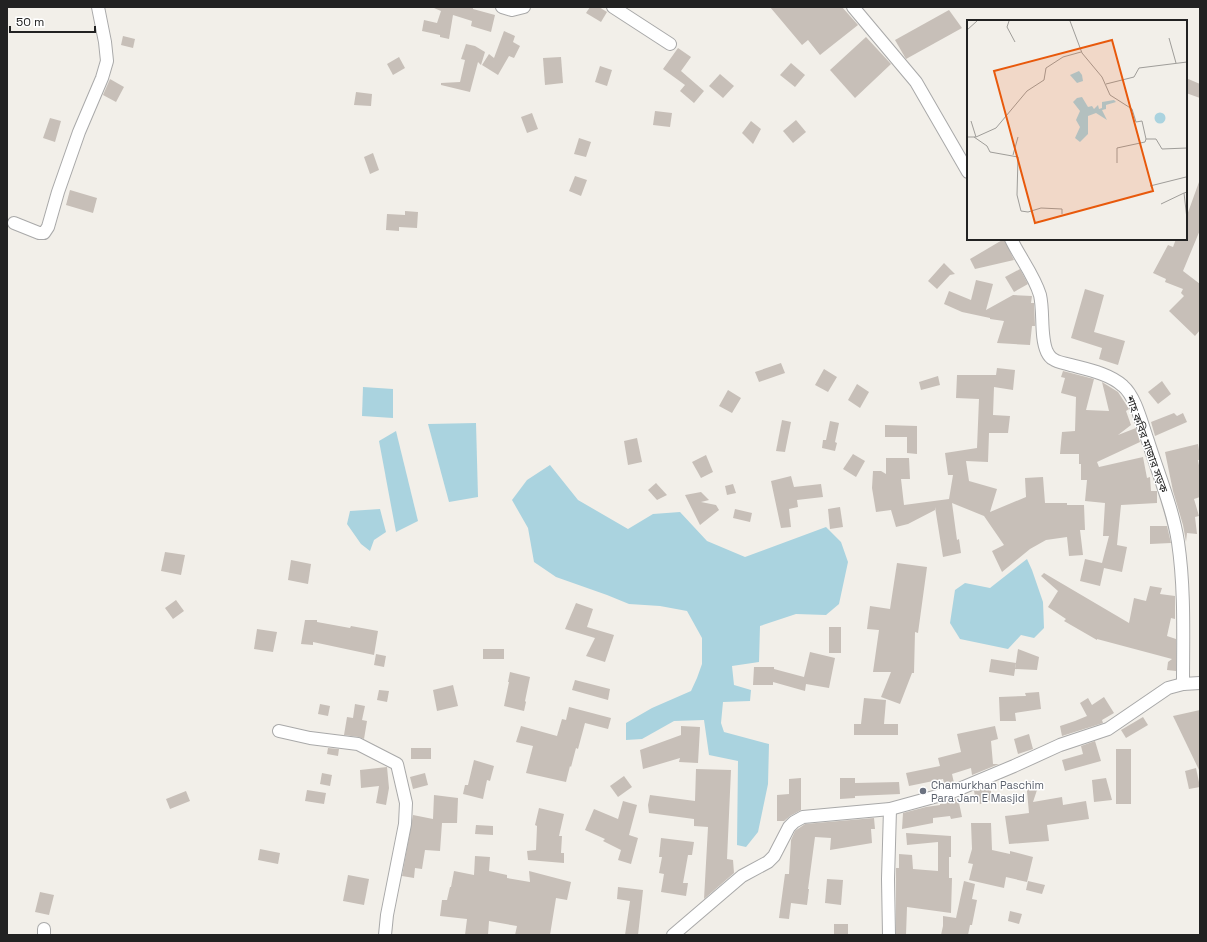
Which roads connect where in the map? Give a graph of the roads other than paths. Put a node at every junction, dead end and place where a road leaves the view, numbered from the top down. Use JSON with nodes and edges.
{"nodes":[{"id":1,"x":98,"y":7,"type":"edge"},
{"id":2,"x":502,"y":7,"type":"edge"},
{"id":3,"x":524,"y":7,"type":"edge"},
{"id":4,"x":613,"y":7,"type":"edge"},
{"id":5,"x":853,"y":7,"type":"edge"},
{"id":6,"x":670,"y":44,"type":"dead end"},
{"id":7,"x":967,"y":170,"type":"edge"},
{"id":8,"x":14,"y":223,"type":"dead end"},
{"id":9,"x":1011,"y":240,"type":"edge"},
{"id":10,"x":1200,"y":683,"type":"edge"},
{"id":11,"x":1183,"y":684,"type":"junction"},
{"id":12,"x":279,"y":730,"type":"dead end"},
{"id":13,"x":890,"y":809,"type":"junction"},
{"id":14,"x":385,"y":935,"type":"edge"},
{"id":15,"x":673,"y":935,"type":"edge"},
{"id":16,"x":889,"y":935,"type":"edge"}],
"edges":[{"from":1,"to":8,"type":"street"},
{"from":2,"to":3,"type":"street"},
{"from":4,"to":6,"type":"street"},
{"from":5,"to":7,"type":"street"},
{"from":9,"to":11,"type":"street","name":"শাহ কবির মাজার সড়ক"},
{"from":10,"to":11,"type":"street"},
{"from":11,"to":13,"type":"street"},
{"from":12,"to":14,"type":"street"},
{"from":13,"to":15,"type":"street"},
{"from":13,"to":16,"type":"street"}]}
